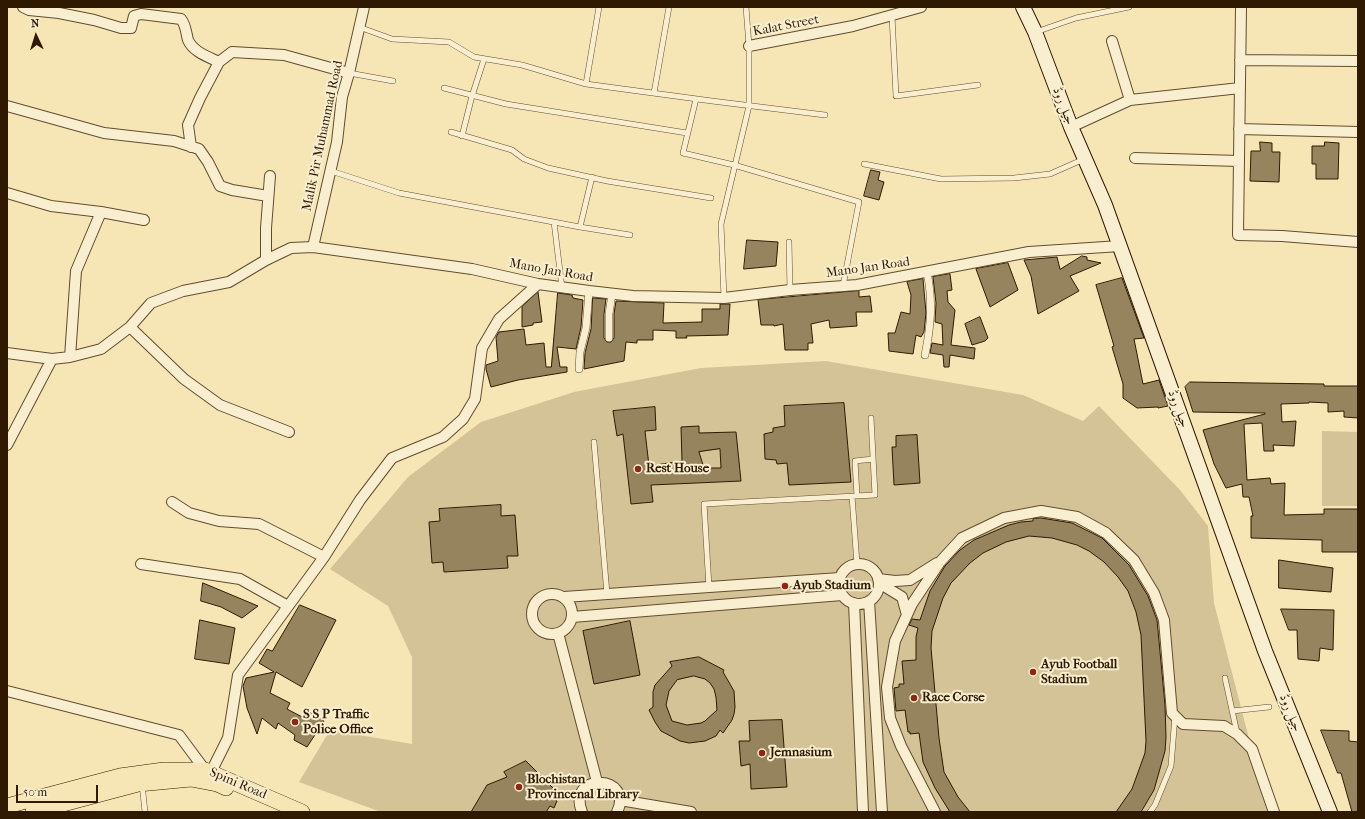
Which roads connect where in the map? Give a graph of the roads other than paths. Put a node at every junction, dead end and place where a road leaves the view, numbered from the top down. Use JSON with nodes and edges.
{"nodes":[{"id":1,"x":23,"y":7,"type":"edge"},
{"id":2,"x":364,"y":7,"type":"edge"},
{"id":3,"x":599,"y":7,"type":"edge"},
{"id":4,"x":669,"y":7,"type":"edge"},
{"id":5,"x":746,"y":7,"type":"edge"},
{"id":6,"x":921,"y":7,"type":"edge"},
{"id":7,"x":1023,"y":7,"type":"edge"},
{"id":8,"x":1129,"y":7,"type":"edge"},
{"id":9,"x":1241,"y":7,"type":"edge"},
{"id":10,"x":892,"y":16,"type":"junction"},
{"id":11,"x":359,"y":27,"type":"junction"},
{"id":12,"x":1035,"y":32,"type":"junction"},
{"id":13,"x":1112,"y":41,"type":"dead end"},
{"id":14,"x":749,"y":46,"type":"junction"},
{"id":15,"x":484,"y":59,"type":"junction"},
{"id":16,"x":1240,"y":60,"type":"junction"},
{"id":17,"x":1358,"y":61,"type":"edge"},
{"id":18,"x":219,"y":62,"type":"junction"},
{"id":19,"x":349,"y":73,"type":"junction"},
{"id":20,"x":393,"y":81,"type":"dead end"},
{"id":21,"x":586,"y":84,"type":"junction"},
{"id":22,"x":978,"y":85,"type":"dead end"},
{"id":23,"x":444,"y":88,"type":"dead end"},
{"id":24,"x":1240,"y":88,"type":"junction"},
{"id":25,"x":654,"y":93,"type":"junction"},
{"id":26,"x":472,"y":96,"type":"junction"},
{"id":27,"x":696,"y":99,"type":"junction"},
{"id":28,"x":1130,"y":100,"type":"junction"},
{"id":29,"x":7,"y":106,"type":"edge"},
{"id":30,"x":749,"y":106,"type":"junction"},
{"id":31,"x":825,"y":115,"type":"dead end"},
{"id":32,"x":1071,"y":127,"type":"junction"},
{"id":33,"x":1239,"y":129,"type":"junction"},
{"id":34,"x":451,"y":132,"type":"dead end"},
{"id":35,"x":1358,"y":132,"type":"edge"},
{"id":36,"x":688,"y":133,"type":"junction"},
{"id":37,"x":462,"y":136,"type":"junction"},
{"id":38,"x":191,"y":147,"type":"junction"},
{"id":39,"x":1135,"y":158,"type":"dead end"},
{"id":40,"x":1085,"y":159,"type":"junction"},
{"id":41,"x":1239,"y":161,"type":"junction"},
{"id":42,"x":864,"y":164,"type":"dead end"},
{"id":43,"x":734,"y":165,"type":"junction"},
{"id":44,"x":331,"y":171,"type":"junction"},
{"id":45,"x":270,"y":176,"type":"dead end"},
{"id":46,"x":592,"y":178,"type":"junction"},
{"id":47,"x":7,"y":193,"type":"edge"},
{"id":48,"x":268,"y":196,"type":"junction"},
{"id":49,"x":711,"y":198,"type":"dead end"},
{"id":50,"x":101,"y":212,"type":"junction"},
{"id":51,"x":144,"y":220,"type":"dead end"},
{"id":52,"x":554,"y":222,"type":"junction"},
{"id":53,"x":580,"y":227,"type":"junction"},
{"id":54,"x":630,"y":235,"type":"dead end"},
{"id":55,"x":789,"y":242,"type":"dead end"},
{"id":56,"x":1358,"y":242,"type":"edge"},
{"id":57,"x":1120,"y":246,"type":"junction"},
{"id":58,"x":313,"y":247,"type":"junction"},
{"id":59,"x":266,"y":260,"type":"junction"},
{"id":60,"x":927,"y":272,"type":"junction"},
{"id":61,"x":538,"y":284,"type":"junction"},
{"id":62,"x":843,"y":286,"type":"junction"},
{"id":63,"x":562,"y":288,"type":"junction"},
{"id":64,"x":790,"y":290,"type":"junction"},
{"id":65,"x":589,"y":291,"type":"junction"},
{"id":66,"x":612,"y":294,"type":"junction"},
{"id":67,"x":724,"y":298,"type":"junction"},
{"id":68,"x":130,"y":327,"type":"junction"},
{"id":69,"x":608,"y":338,"type":"dead end"},
{"id":70,"x":7,"y":353,"type":"edge"},
{"id":71,"x":925,"y":355,"type":"dead end"},
{"id":72,"x":70,"y":357,"type":"junction"},
{"id":73,"x":52,"y":359,"type":"junction"},
{"id":74,"x":579,"y":369,"type":"dead end"},
{"id":75,"x":871,"y":418,"type":"dead end"},
{"id":76,"x":289,"y":432,"type":"dead end"},
{"id":77,"x":594,"y":442,"type":"dead end"},
{"id":78,"x":7,"y":445,"type":"edge"},
{"id":79,"x":873,"y":459,"type":"junction"},
{"id":80,"x":854,"y":496,"type":"junction"},
{"id":81,"x":172,"y":502,"type":"dead end"},
{"id":82,"x":324,"y":557,"type":"junction"},
{"id":83,"x":940,"y":562,"type":"junction"},
{"id":84,"x":142,"y":564,"type":"dead end"},
{"id":85,"x":857,"y":564,"type":"junction"},
{"id":86,"x":840,"y":578,"type":"junction"},
{"id":87,"x":878,"y":581,"type":"junction"},
{"id":88,"x":709,"y":587,"type":"junction"},
{"id":89,"x":607,"y":594,"type":"junction"},
{"id":90,"x":842,"y":595,"type":"junction"},
{"id":91,"x":564,"y":597,"type":"junction"},
{"id":92,"x":869,"y":601,"type":"junction"},
{"id":93,"x":854,"y":603,"type":"junction"},
{"id":94,"x":288,"y":606,"type":"junction"},
{"id":95,"x":907,"y":615,"type":"junction"},
{"id":96,"x":572,"y":617,"type":"junction"},
{"id":97,"x":558,"y":633,"type":"junction"},
{"id":98,"x":1225,"y":678,"type":"dead end"},
{"id":99,"x":7,"y":691,"type":"edge"},
{"id":100,"x":1268,"y":707,"type":"dead end"},
{"id":101,"x":1232,"y":711,"type":"junction"},
{"id":102,"x":1175,"y":716,"type":"junction"},
{"id":103,"x":1237,"y":734,"type":"junction"},
{"id":104,"x":208,"y":771,"type":"junction"},
{"id":105,"x":597,"y":782,"type":"junction"},
{"id":106,"x":142,"y":783,"type":"junction"},
{"id":107,"x":620,"y":800,"type":"junction"},
{"id":108,"x":7,"y":806,"type":"edge"},
{"id":109,"x":33,"y":812,"type":"edge"},
{"id":110,"x":145,"y":812,"type":"edge"},
{"id":111,"x":276,"y":812,"type":"edge"},
{"id":112,"x":302,"y":812,"type":"edge"},
{"id":113,"x":582,"y":812,"type":"edge"},
{"id":114,"x":617,"y":812,"type":"edge"},
{"id":115,"x":691,"y":812,"type":"edge"},
{"id":116,"x":863,"y":812,"type":"edge"},
{"id":117,"x":882,"y":812,"type":"edge"},
{"id":118,"x":935,"y":812,"type":"edge"},
{"id":119,"x":1150,"y":812,"type":"edge"},
{"id":120,"x":1274,"y":812,"type":"edge"},
{"id":121,"x":1330,"y":812,"type":"edge"}],
"edges":[{"from":1,"to":18,"type":"street"},
{"from":2,"to":11,"type":"street","name":"Malik Pir Muhammad Road"},
{"from":3,"to":21,"type":"lane"},
{"from":4,"to":25,"type":"lane"},
{"from":5,"to":14,"type":"lane"},
{"from":6,"to":10,"type":"street","name":"Kalat Street"},
{"from":7,"to":12,"type":"main road","name":"جیل روڈ"},
{"from":8,"to":12,"type":"lane"},
{"from":9,"to":16,"type":"street"},
{"from":10,"to":14,"type":"street","name":"Kalat Street"},
{"from":10,"to":22,"type":"lane"},
{"from":11,"to":15,"type":"lane"},
{"from":11,"to":19,"type":"street","name":"Malik Pir Muhammad Road"},
{"from":12,"to":32,"type":"main road","name":"جیل روڈ"},
{"from":13,"to":28,"type":"street"},
{"from":14,"to":30,"type":"lane"},
{"from":15,"to":21,"type":"lane"},
{"from":15,"to":26,"type":"lane"},
{"from":16,"to":17,"type":"street"},
{"from":16,"to":24,"type":"street"},
{"from":18,"to":19,"type":"street"},
{"from":18,"to":38,"type":"street"},
{"from":19,"to":20,"type":"lane"},
{"from":19,"to":44,"type":"street","name":"Malik Pir Muhammad Road"},
{"from":21,"to":25,"type":"lane"},
{"from":23,"to":26,"type":"lane"},
{"from":24,"to":28,"type":"street"},
{"from":24,"to":33,"type":"street"},
{"from":25,"to":27,"type":"lane"},
{"from":26,"to":36,"type":"lane"},
{"from":26,"to":37,"type":"lane"},
{"from":27,"to":30,"type":"lane"},
{"from":27,"to":36,"type":"lane"},
{"from":28,"to":32,"type":"street"},
{"from":29,"to":38,"type":"street"},
{"from":30,"to":31,"type":"lane"},
{"from":30,"to":43,"type":"lane"},
{"from":32,"to":40,"type":"main road","name":"جیل روڈ"},
{"from":33,"to":35,"type":"street"},
{"from":33,"to":41,"type":"street"},
{"from":34,"to":37,"type":"lane"},
{"from":36,"to":43,"type":"lane"},
{"from":37,"to":46,"type":"lane"},
{"from":38,"to":48,"type":"street"},
{"from":39,"to":41,"type":"street"},
{"from":40,"to":42,"type":"lane"},
{"from":40,"to":57,"type":"main road","name":"جیل روڈ"},
{"from":41,"to":56,"type":"street"},
{"from":43,"to":62,"type":"lane"},
{"from":43,"to":67,"type":"lane"},
{"from":44,"to":52,"type":"lane"},
{"from":44,"to":58,"type":"street","name":"Malik Pir Muhammad Road"},
{"from":45,"to":48,"type":"street"},
{"from":46,"to":49,"type":"lane"},
{"from":46,"to":53,"type":"lane"},
{"from":47,"to":50,"type":"street"},
{"from":48,"to":59,"type":"street"},
{"from":50,"to":51,"type":"street"},
{"from":50,"to":72,"type":"street"},
{"from":52,"to":53,"type":"lane"},
{"from":52,"to":63,"type":"lane"},
{"from":53,"to":54,"type":"lane"},
{"from":55,"to":64,"type":"lane"},
{"from":57,"to":60,"type":"street","name":"Mano Jan Road"},
{"from":57,"to":121,"type":"main road","name":"جیل روڈ"},
{"from":58,"to":59,"type":"street","name":"Mano Jan Road"},
{"from":58,"to":61,"type":"street","name":"Mano Jan Road"},
{"from":59,"to":68,"type":"street","name":"Mano Jan Road"},
{"from":60,"to":62,"type":"street","name":"Mano Jan Road"},
{"from":60,"to":71,"type":"street"},
{"from":61,"to":63,"type":"street","name":"Mano Jan Road"},
{"from":61,"to":82,"type":"street"},
{"from":62,"to":64,"type":"street","name":"Mano Jan Road"},
{"from":63,"to":65,"type":"street","name":"Mano Jan Road"},
{"from":64,"to":67,"type":"street","name":"Mano Jan Road"},
{"from":65,"to":66,"type":"street","name":"Mano Jan Road"},
{"from":65,"to":74,"type":"street"},
{"from":66,"to":67,"type":"street","name":"Mano Jan Road"},
{"from":66,"to":69,"type":"street"},
{"from":68,"to":72,"type":"street","name":"Mano Jan Road"},
{"from":68,"to":76,"type":"street"},
{"from":70,"to":73,"type":"street","name":"Mano Jan Road"},
{"from":72,"to":73,"type":"street","name":"Mano Jan Road"},
{"from":73,"to":78,"type":"street"},
{"from":75,"to":79,"type":"lane"},
{"from":77,"to":89,"type":"lane"},
{"from":79,"to":80,"type":"lane"},
{"from":79,"to":80,"type":"lane"},
{"from":80,"to":85,"type":"lane"},
{"from":80,"to":88,"type":"lane"},
{"from":81,"to":82,"type":"street"},
{"from":82,"to":94,"type":"street"},
{"from":83,"to":87,"type":"street"},
{"from":83,"to":95,"type":"street"},
{"from":83,"to":102,"type":"street"},
{"from":84,"to":94,"type":"street"},
{"from":85,"to":86,"type":"street"},
{"from":85,"to":87,"type":"street"},
{"from":86,"to":88,"type":"street"},
{"from":86,"to":90,"type":"street"},
{"from":87,"to":92,"type":"street"},
{"from":87,"to":95,"type":"street"},
{"from":88,"to":89,"type":"street"},
{"from":89,"to":91,"type":"street"},
{"from":90,"to":93,"type":"street"},
{"from":90,"to":96,"type":"street"},
{"from":91,"to":96,"type":"street"},
{"from":91,"to":97,"type":"street"},
{"from":92,"to":93,"type":"street"},
{"from":92,"to":117,"type":"street"},
{"from":93,"to":116,"type":"street"},
{"from":94,"to":104,"type":"street"},
{"from":95,"to":118,"type":"street"},
{"from":96,"to":97,"type":"street"},
{"from":97,"to":105,"type":"street"},
{"from":98,"to":101,"type":"lane"},
{"from":99,"to":104,"type":"street"},
{"from":100,"to":101,"type":"lane"},
{"from":101,"to":103,"type":"lane"},
{"from":102,"to":103,"type":"street"},
{"from":102,"to":119,"type":"lane"},
{"from":103,"to":120,"type":"street"},
{"from":104,"to":108,"type":"main road","name":"Spini Road"},
{"from":104,"to":112,"type":"main road","name":"Spini Road"},
{"from":105,"to":107,"type":"street"},
{"from":105,"to":113,"type":"street"},
{"from":106,"to":109,"type":"main road","name":"Spini Road"},
{"from":106,"to":110,"type":"lane"},
{"from":106,"to":111,"type":"main road","name":"Spini Road"},
{"from":107,"to":114,"type":"street"},
{"from":107,"to":115,"type":"street"}]}
